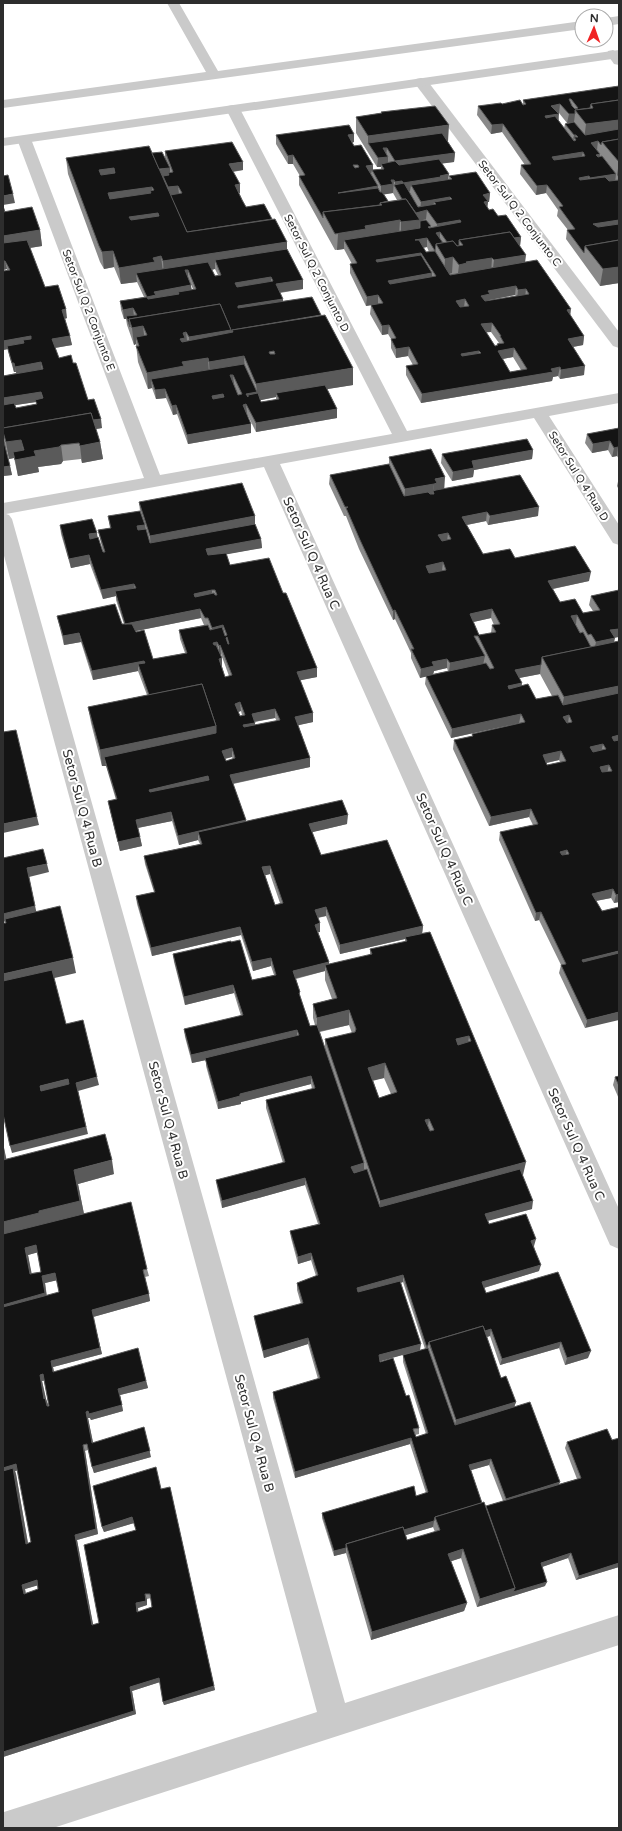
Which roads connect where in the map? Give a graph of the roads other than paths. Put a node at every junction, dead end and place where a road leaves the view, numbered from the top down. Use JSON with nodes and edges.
{"nodes":[{"id":1,"x":173,"y":3,"type":"edge"},
{"id":2,"x":574,"y":26,"type":"edge"},
{"id":3,"x":617,"y":56,"type":"edge"},
{"id":4,"x":214,"y":75,"type":"junction"},
{"id":5,"x":421,"y":82,"type":"junction"},
{"id":6,"x":3,"y":104,"type":"edge"},
{"id":7,"x":232,"y":109,"type":"junction"},
{"id":8,"x":24,"y":139,"type":"junction"},
{"id":9,"x":3,"y":142,"type":"edge"},
{"id":10,"x":619,"y":344,"type":"edge"},
{"id":11,"x":619,"y":398,"type":"edge"},
{"id":12,"x":539,"y":413,"type":"junction"},
{"id":13,"x":402,"y":437,"type":"junction"},
{"id":14,"x":270,"y":461,"type":"junction"},
{"id":15,"x":154,"y":481,"type":"junction"},
{"id":16,"x":3,"y":509,"type":"edge"},
{"id":17,"x":3,"y":519,"type":"edge"},
{"id":18,"x":619,"y":539,"type":"edge"},
{"id":19,"x":619,"y":1237,"type":"edge"},
{"id":20,"x":619,"y":1630,"type":"edge"},
{"id":21,"x":335,"y":1722,"type":"junction"},
{"id":22,"x":4,"y":1828,"type":"edge"}],
"edges":[{"from":1,"to":4,"type":"street"},
{"from":2,"to":4,"type":"street"},
{"from":3,"to":5,"type":"street"},
{"from":4,"to":6,"type":"street"},
{"from":5,"to":7,"type":"street"},
{"from":5,"to":10,"type":"street","name":"Setor Sul Q 2 Conjunto C"},
{"from":7,"to":8,"type":"street"},
{"from":7,"to":13,"type":"street","name":"Setor Sul Q 2 Conjunto D"},
{"from":8,"to":9,"type":"street"},
{"from":8,"to":15,"type":"street","name":"Setor Sul Q 2 Conjunto E"},
{"from":11,"to":12,"type":"street"},
{"from":12,"to":13,"type":"street"},
{"from":12,"to":18,"type":"street","name":"Setor Sul Q 4 Rua D"},
{"from":13,"to":14,"type":"street"},
{"from":14,"to":15,"type":"street"},
{"from":14,"to":19,"type":"street","name":"Setor Sul Q 4 Rua C"},
{"from":15,"to":16,"type":"street"},
{"from":17,"to":21,"type":"street","name":"Setor Sul Q 4 Rua B"},
{"from":20,"to":21,"type":"street"},
{"from":21,"to":22,"type":"street"}]}
